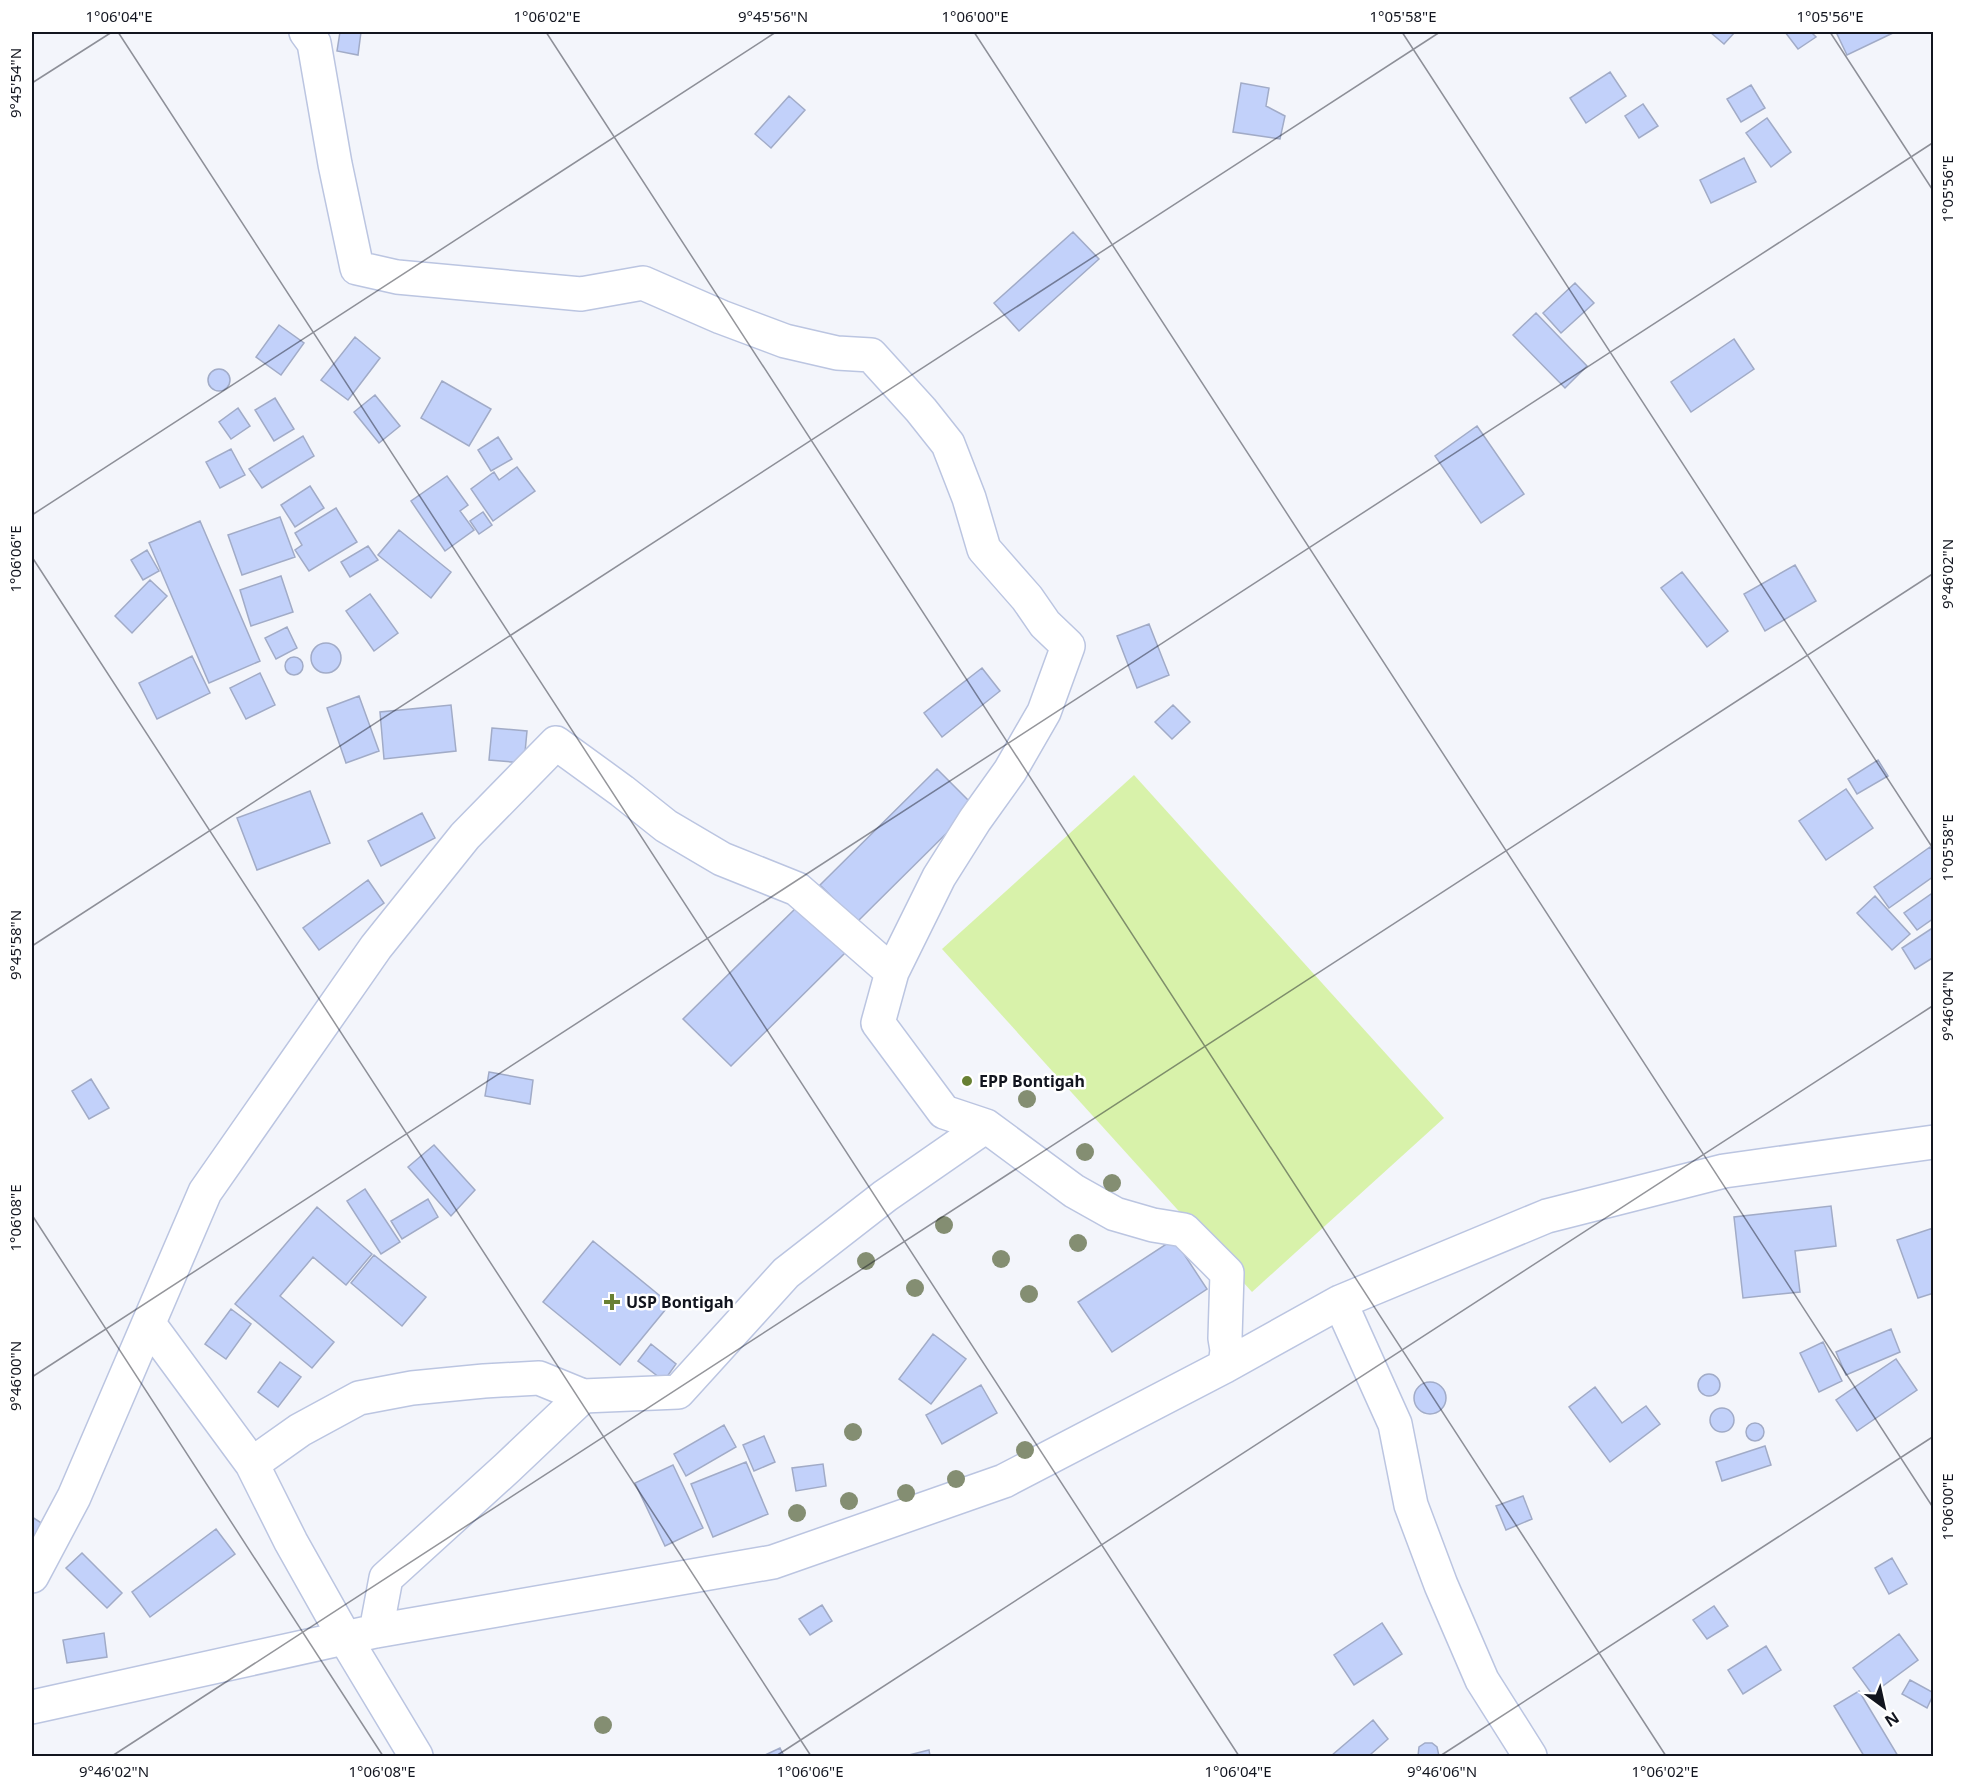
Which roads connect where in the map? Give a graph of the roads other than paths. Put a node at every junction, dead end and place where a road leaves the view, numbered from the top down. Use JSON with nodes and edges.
{"nodes":[{"id":1,"x":306,"y":32,"type":"edge"},
{"id":2,"x":892,"y":972,"type":"junction"},
{"id":3,"x":986,"y":1126,"type":"junction"},
{"id":4,"x":1934,"y":1142,"type":"edge"},
{"id":5,"x":1340,"y":1302,"type":"junction"},
{"id":6,"x":148,"y":1324,"type":"junction"},
{"id":7,"x":1225,"y":1366,"type":"junction"},
{"id":8,"x":583,"y":1396,"type":"junction"},
{"id":9,"x":252,"y":1464,"type":"junction"},
{"id":10,"x":32,"y":1576,"type":"edge"},
{"id":11,"x":361,"y":1635,"type":"junction"},
{"id":12,"x":32,"y":1707,"type":"edge"},
{"id":13,"x":416,"y":1756,"type":"edge"},
{"id":14,"x":1530,"y":1756,"type":"edge"}],
"edges":[{"from":1,"to":2,"type":"street"},
{"from":2,"to":3,"type":"street"},
{"from":2,"to":6,"type":"street"},
{"from":3,"to":7,"type":"street"},
{"from":3,"to":8,"type":"street"},
{"from":4,"to":5,"type":"street"},
{"from":5,"to":7,"type":"street"},
{"from":5,"to":14,"type":"street"},
{"from":6,"to":9,"type":"street"},
{"from":6,"to":10,"type":"street"},
{"from":7,"to":11,"type":"street"},
{"from":8,"to":9,"type":"street"},
{"from":8,"to":11,"type":"street"},
{"from":9,"to":11,"type":"street"},
{"from":11,"to":12,"type":"street"},
{"from":11,"to":13,"type":"street"}]}
